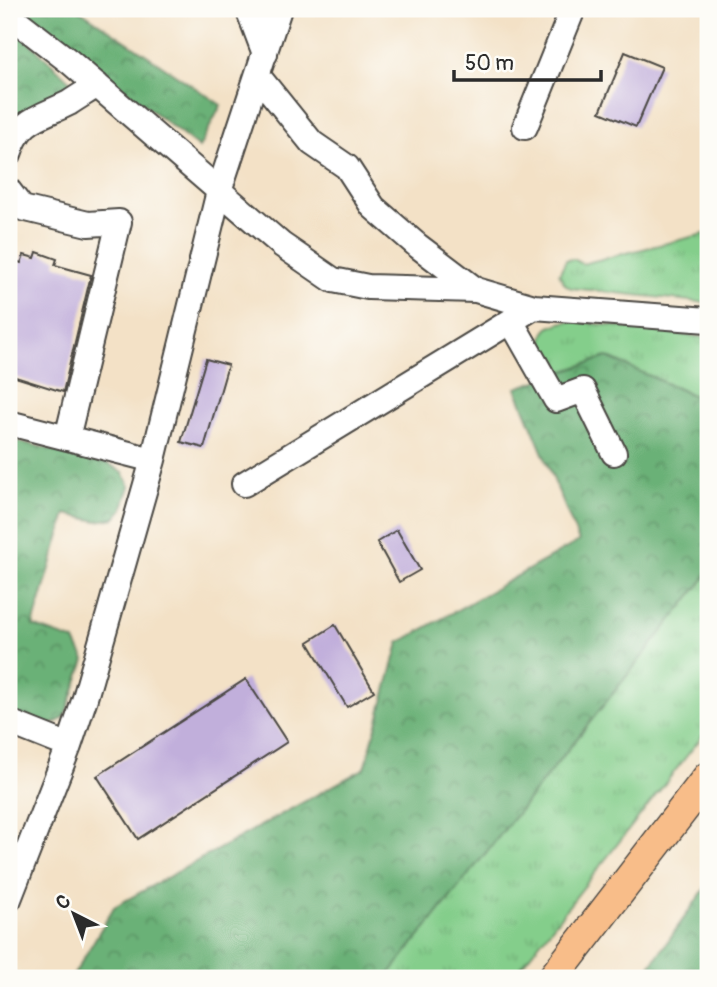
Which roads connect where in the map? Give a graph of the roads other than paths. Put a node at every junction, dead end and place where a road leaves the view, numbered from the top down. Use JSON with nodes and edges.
{"nodes":[{"id":1,"x":248,"y":9,"type":"edge"},
{"id":2,"x":279,"y":9,"type":"edge"},
{"id":3,"x":573,"y":9,"type":"edge"},
{"id":4,"x":9,"y":19,"type":"edge"},
{"id":5,"x":261,"y":65,"type":"junction"},
{"id":6,"x":97,"y":85,"type":"junction"},
{"id":7,"x":526,"y":127,"type":"dead end"},
{"id":8,"x":9,"y":154,"type":"edge"},
{"id":9,"x":9,"y":191,"type":"edge"},
{"id":10,"x":219,"y":191,"type":"junction"},
{"id":11,"x":475,"y":290,"type":"junction"},
{"id":12,"x":534,"y":307,"type":"junction"},
{"id":13,"x":708,"y":320,"type":"edge"},
{"id":14,"x":511,"y":321,"type":"junction"},
{"id":15,"x":9,"y":423,"type":"edge"},
{"id":16,"x":67,"y":438,"type":"junction"},
{"id":17,"x":614,"y":453,"type":"dead end"},
{"id":18,"x":153,"y":460,"type":"junction"},
{"id":19,"x":244,"y":484,"type":"dead end"},
{"id":20,"x":9,"y":722,"type":"edge"},
{"id":21,"x":69,"y":746,"type":"junction"},
{"id":22,"x":708,"y":777,"type":"edge"},
{"id":23,"x":9,"y":899,"type":"edge"},
{"id":24,"x":553,"y":978,"type":"edge"}],
"edges":[{"from":1,"to":5,"type":"street"},
{"from":2,"to":5,"type":"street"},
{"from":3,"to":7,"type":"street"},
{"from":4,"to":6,"type":"street"},
{"from":5,"to":10,"type":"street"},
{"from":5,"to":11,"type":"street"},
{"from":6,"to":8,"type":"street"},
{"from":6,"to":10,"type":"street"},
{"from":9,"to":16,"type":"street"},
{"from":10,"to":11,"type":"street"},
{"from":10,"to":18,"type":"street"},
{"from":11,"to":12,"type":"street"},
{"from":12,"to":13,"type":"street"},
{"from":12,"to":14,"type":"street"},
{"from":14,"to":17,"type":"street"},
{"from":14,"to":19,"type":"street"},
{"from":15,"to":16,"type":"street"},
{"from":16,"to":18,"type":"street"},
{"from":18,"to":21,"type":"street"},
{"from":20,"to":21,"type":"street"},
{"from":21,"to":23,"type":"street"},
{"from":22,"to":24,"type":"main road"}]}
